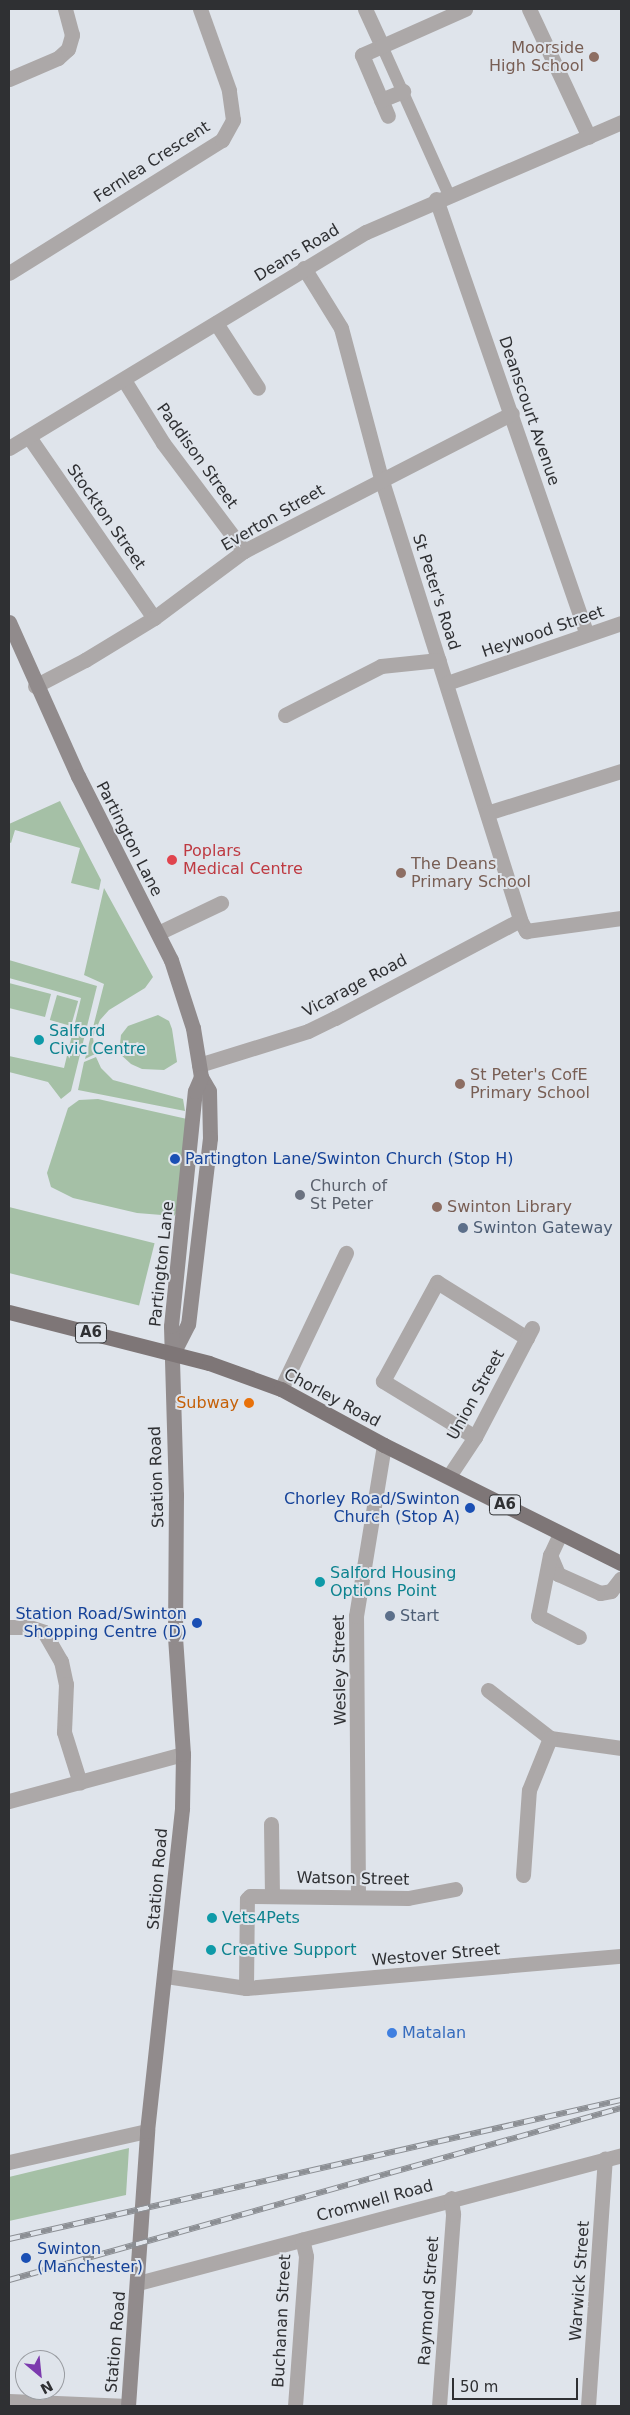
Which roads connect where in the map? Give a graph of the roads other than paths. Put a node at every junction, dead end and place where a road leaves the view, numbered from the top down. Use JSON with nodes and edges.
{"nodes":[{"id":1,"x":65,"y":9,"type":"edge"},
{"id":2,"x":200,"y":9,"type":"edge"},
{"id":3,"x":365,"y":9,"type":"edge"},
{"id":4,"x":464,"y":9,"type":"edge"},
{"id":5,"x":529,"y":9,"type":"edge"},
{"id":6,"x":382,"y":46,"type":"junction"},
{"id":7,"x":9,"y":79,"type":"edge"},
{"id":8,"x":403,"y":91,"type":"junction"},
{"id":9,"x":381,"y":100,"type":"junction"},
{"id":10,"x":388,"y":116,"type":"dead end"},
{"id":11,"x":621,"y":122,"type":"edge"},
{"id":12,"x":589,"y":137,"type":"junction"},
{"id":13,"x":443,"y":197,"type":"junction"},
{"id":14,"x":304,"y":268,"type":"junction"},
{"id":15,"x":9,"y":273,"type":"edge"},
{"id":16,"x":216,"y":323,"type":"junction"},
{"id":17,"x":124,"y":380,"type":"junction"},
{"id":18,"x":258,"y":388,"type":"dead end"},
{"id":19,"x":512,"y":413,"type":"junction"},
{"id":20,"x":29,"y":437,"type":"junction"},
{"id":21,"x":9,"y":448,"type":"edge"},
{"id":22,"x":381,"y":478,"type":"junction"},
{"id":23,"x":244,"y":551,"type":"junction"},
{"id":24,"x":154,"y":618,"type":"junction"},
{"id":25,"x":9,"y":622,"type":"edge"},
{"id":26,"x":621,"y":624,"type":"edge"},
{"id":27,"x":587,"y":634,"type":"junction"},
{"id":28,"x":439,"y":660,"type":"junction"},
{"id":29,"x":447,"y":683,"type":"junction"},
{"id":30,"x":35,"y":686,"type":"junction"},
{"id":31,"x":285,"y":715,"type":"dead end"},
{"id":32,"x":621,"y":771,"type":"edge"},
{"id":33,"x":487,"y":813,"type":"junction"},
{"id":34,"x":221,"y":903,"type":"dead end"},
{"id":35,"x":621,"y":918,"type":"edge"},
{"id":36,"x":523,"y":925,"type":"junction"},
{"id":37,"x":158,"y":933,"type":"junction"},
{"id":38,"x":200,"y":1071,"type":"junction"},
{"id":39,"x":346,"y":1253,"type":"dead end"},
{"id":40,"x":9,"y":1312,"type":"edge"},
{"id":41,"x":173,"y":1353,"type":"junction"},
{"id":42,"x":281,"y":1389,"type":"junction"},
{"id":43,"x":475,"y":1436,"type":"junction"},
{"id":44,"x":384,"y":1445,"type":"junction"},
{"id":45,"x":449,"y":1476,"type":"junction"},
{"id":46,"x":560,"y":1534,"type":"junction"},
{"id":47,"x":550,"y":1555,"type":"junction"},
{"id":48,"x":621,"y":1563,"type":"edge"},
{"id":49,"x":621,"y":1578,"type":"edge"},
{"id":50,"x":9,"y":1627,"type":"edge"},
{"id":51,"x":578,"y":1638,"type":"dead end"},
{"id":52,"x":488,"y":1690,"type":"dead end"},
{"id":53,"x":550,"y":1738,"type":"junction"},
{"id":54,"x":621,"y":1748,"type":"edge"},
{"id":55,"x":183,"y":1754,"type":"junction"},
{"id":56,"x":80,"y":1784,"type":"junction"},
{"id":57,"x":9,"y":1800,"type":"edge"},
{"id":58,"x":271,"y":1824,"type":"dead end"},
{"id":59,"x":523,"y":1875,"type":"dead end"},
{"id":60,"x":455,"y":1889,"type":"dead end"},
{"id":61,"x":272,"y":1896,"type":"junction"},
{"id":62,"x":358,"y":1897,"type":"junction"},
{"id":63,"x":621,"y":1956,"type":"edge"},
{"id":64,"x":166,"y":1976,"type":"junction"},
{"id":65,"x":246,"y":1988,"type":"junction"},
{"id":66,"x":147,"y":2138,"type":"junction"},
{"id":67,"x":621,"y":2155,"type":"edge"},
{"id":68,"x":605,"y":2159,"type":"junction"},
{"id":69,"x":9,"y":2162,"type":"edge"},
{"id":70,"x":451,"y":2198,"type":"junction"},
{"id":71,"x":302,"y":2239,"type":"junction"},
{"id":72,"x":138,"y":2283,"type":"junction"},
{"id":73,"x":9,"y":2400,"type":"edge"},
{"id":74,"x":128,"y":2406,"type":"edge"},
{"id":75,"x":295,"y":2406,"type":"edge"},
{"id":76,"x":439,"y":2406,"type":"edge"},
{"id":77,"x":588,"y":2406,"type":"edge"}],
"edges":[{"from":1,"to":7,"type":"street"},
{"from":2,"to":15,"type":"street","name":"Fernlea Crescent"},
{"from":3,"to":6,"type":"street"},
{"from":4,"to":6,"type":"street"},
{"from":5,"to":12,"type":"street"},
{"from":6,"to":8,"type":"street"},
{"from":6,"to":9,"type":"street"},
{"from":8,"to":9,"type":"street"},
{"from":8,"to":13,"type":"street"},
{"from":9,"to":10,"type":"street"},
{"from":11,"to":12,"type":"street","name":"Deans Road"},
{"from":12,"to":13,"type":"street","name":"Deans Road"},
{"from":13,"to":14,"type":"street","name":"Deans Road"},
{"from":13,"to":19,"type":"street","name":"Deanscourt Avenue"},
{"from":14,"to":16,"type":"street","name":"Deans Road"},
{"from":14,"to":22,"type":"street","name":"St Peter's Road"},
{"from":16,"to":17,"type":"street","name":"Deans Road"},
{"from":16,"to":18,"type":"street"},
{"from":17,"to":20,"type":"street","name":"Deans Road"},
{"from":17,"to":23,"type":"street","name":"Paddison Street"},
{"from":19,"to":22,"type":"street","name":"Everton Street"},
{"from":19,"to":27,"type":"street","name":"Deanscourt Avenue"},
{"from":20,"to":21,"type":"street","name":"Deans Road"},
{"from":20,"to":24,"type":"street","name":"Stockton Street"},
{"from":22,"to":23,"type":"street","name":"Everton Street"},
{"from":22,"to":28,"type":"street","name":"St Peter's Road"},
{"from":23,"to":24,"type":"street","name":"Everton Street"},
{"from":24,"to":30,"type":"street","name":"Everton Street"},
{"from":25,"to":30,"type":"main road","name":"Partington Lane"},
{"from":26,"to":27,"type":"street","name":"Heywood Street"},
{"from":27,"to":29,"type":"street","name":"Heywood Street"},
{"from":28,"to":29,"type":"street","name":"St Peter's Road"},
{"from":28,"to":31,"type":"street"},
{"from":29,"to":33,"type":"street","name":"St Peter's Road"},
{"from":30,"to":37,"type":"main road","name":"Partington Lane"},
{"from":32,"to":33,"type":"street"},
{"from":33,"to":36,"type":"street","name":"St Peter's Road"},
{"from":34,"to":37,"type":"street"},
{"from":35,"to":36,"type":"street"},
{"from":36,"to":38,"type":"street","name":"Vicarage Road"},
{"from":37,"to":38,"type":"main road","name":"Partington Lane"},
{"from":38,"to":41,"type":"main road","name":"Partington Lane"},
{"from":39,"to":42,"type":"street"},
{"from":40,"to":41,"type":"main road","name":"Chorley Road","number":"A6"},
{"from":41,"to":42,"type":"main road","name":"Chorley Road","number":"A6"},
{"from":41,"to":55,"type":"main road","name":"Station Road"},
{"from":42,"to":44,"type":"main road","name":"Chorley Road","number":"A6"},
{"from":43,"to":43,"type":"street","name":"Union Street"},
{"from":43,"to":45,"type":"street","name":"Union Street"},
{"from":44,"to":45,"type":"main road","name":"Chorley Road","number":"A6"},
{"from":44,"to":62,"type":"street","name":"Wesley Street"},
{"from":45,"to":46,"type":"main road","name":"Chorley Road","number":"A6"},
{"from":46,"to":47,"type":"street"},
{"from":46,"to":48,"type":"main road","name":"Chorley Road","number":"A6"},
{"from":47,"to":49,"type":"street"},
{"from":47,"to":51,"type":"street"},
{"from":50,"to":56,"type":"street"},
{"from":52,"to":53,"type":"street"},
{"from":53,"to":54,"type":"street"},
{"from":53,"to":59,"type":"street"},
{"from":55,"to":56,"type":"street"},
{"from":55,"to":64,"type":"main road","name":"Station Road"},
{"from":56,"to":57,"type":"street"},
{"from":58,"to":61,"type":"street"},
{"from":60,"to":62,"type":"street","name":"Watson Street"},
{"from":61,"to":62,"type":"street","name":"Watson Street"},
{"from":61,"to":65,"type":"street","name":"Watson Street"},
{"from":63,"to":65,"type":"street","name":"Westover Street"},
{"from":64,"to":65,"type":"street","name":"Westover Street"},
{"from":64,"to":66,"type":"main road","name":"Station Road"},
{"from":66,"to":69,"type":"street"},
{"from":66,"to":72,"type":"main road","name":"Station Road"},
{"from":67,"to":68,"type":"street","name":"Cromwell Road"},
{"from":68,"to":70,"type":"street","name":"Cromwell Road"},
{"from":68,"to":77,"type":"street","name":"Warwick Street"},
{"from":70,"to":71,"type":"street","name":"Cromwell Road"},
{"from":70,"to":76,"type":"street","name":"Raymond Street"},
{"from":71,"to":72,"type":"street","name":"Cromwell Road"},
{"from":71,"to":75,"type":"street","name":"Buchanan Street"},
{"from":72,"to":74,"type":"main road","name":"Station Road"},
{"from":73,"to":74,"type":"street"}]}
